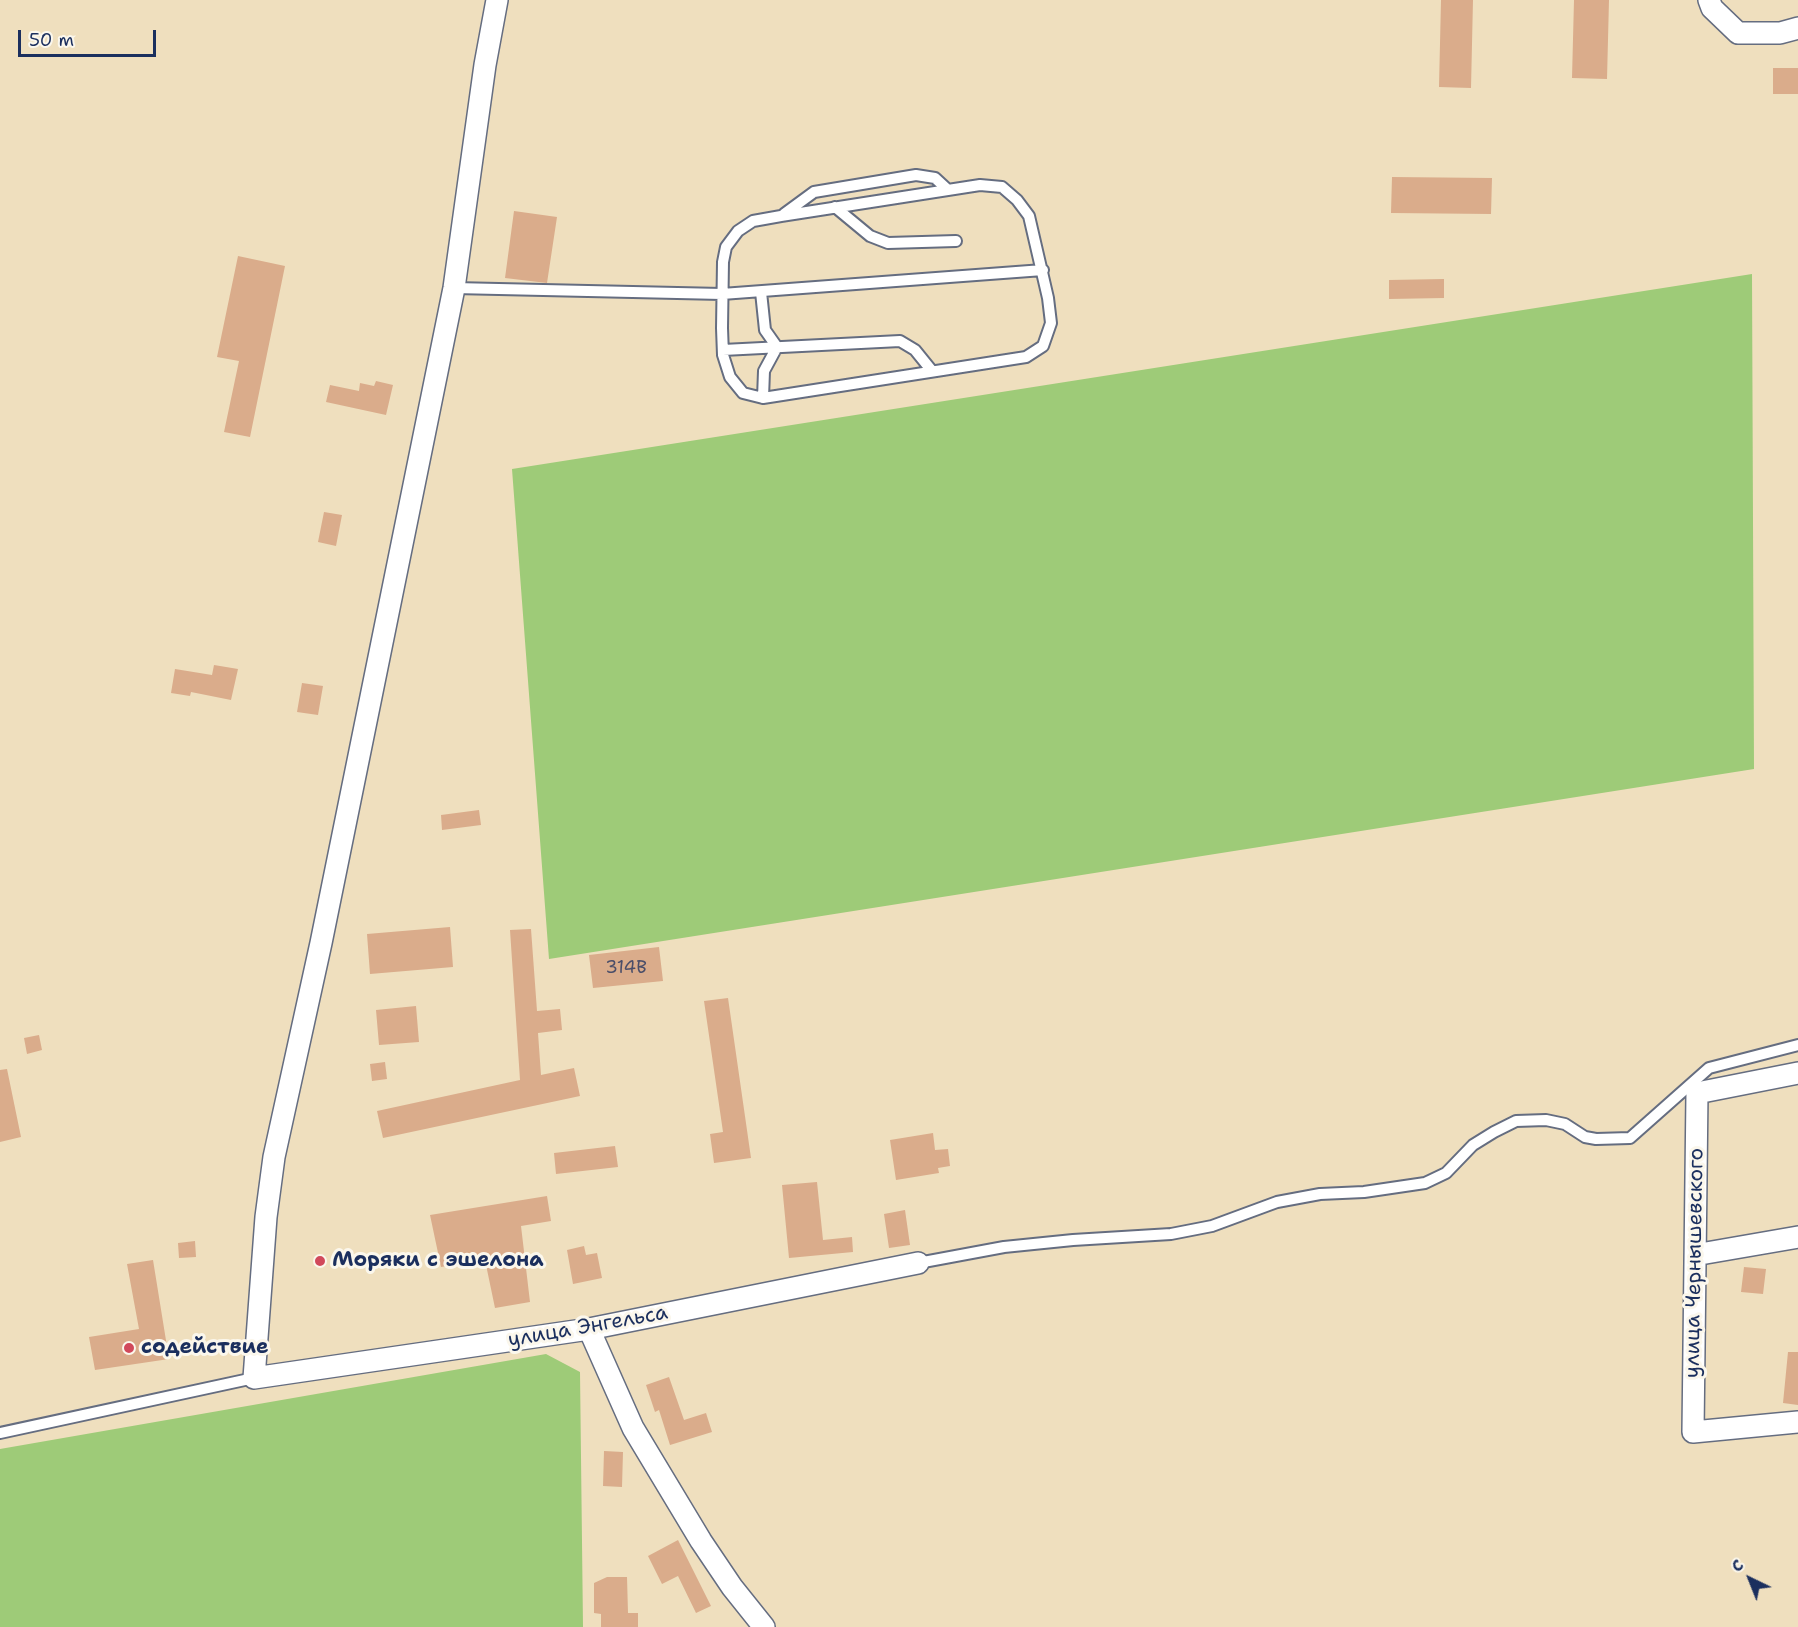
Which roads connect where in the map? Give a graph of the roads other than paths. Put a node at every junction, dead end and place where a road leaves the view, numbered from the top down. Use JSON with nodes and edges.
{"nodes":[{"id":1,"x":497,"y":0,"type":"edge"},
{"id":2,"x":1709,"y":0,"type":"edge"},
{"id":3,"x":1798,"y":28,"type":"edge"},
{"id":4,"x":948,"y":190,"type":"junction"},
{"id":5,"x":836,"y":207,"type":"junction"},
{"id":6,"x":781,"y":216,"type":"junction"},
{"id":7,"x":956,"y":241,"type":"dead end"},
{"id":8,"x":1043,"y":270,"type":"junction"},
{"id":9,"x":454,"y":288,"type":"junction"},
{"id":10,"x":761,"y":291,"type":"junction"},
{"id":11,"x":722,"y":294,"type":"junction"},
{"id":12,"x":777,"y":347,"type":"junction"},
{"id":13,"x":723,"y":350,"type":"junction"},
{"id":14,"x":932,"y":371,"type":"junction"},
{"id":15,"x":763,"y":398,"type":"junction"},
{"id":16,"x":1798,"y":1045,"type":"edge"},
{"id":17,"x":1798,"y":1073,"type":"edge"},
{"id":18,"x":1798,"y":1237,"type":"edge"},
{"id":19,"x":1706,"y":1253,"type":"dead end"},
{"id":20,"x":918,"y":1263,"type":"joint"},
{"id":21,"x":589,"y":1329,"type":"junction"},
{"id":22,"x":254,"y":1378,"type":"junction"},
{"id":23,"x":1798,"y":1422,"type":"edge"},
{"id":24,"x":0,"y":1433,"type":"edge"},
{"id":25,"x":764,"y":1627,"type":"edge"}],
"edges":[{"from":1,"to":9,"type":"street"},
{"from":2,"to":3,"type":"street"},
{"from":4,"to":5,"type":"lane"},
{"from":4,"to":6,"type":"lane"},
{"from":4,"to":8,"type":"lane"},
{"from":5,"to":6,"type":"lane"},
{"from":5,"to":7,"type":"lane"},
{"from":6,"to":11,"type":"lane"},
{"from":8,"to":10,"type":"lane"},
{"from":8,"to":14,"type":"lane"},
{"from":9,"to":11,"type":"lane"},
{"from":9,"to":22,"type":"street"},
{"from":10,"to":11,"type":"lane"},
{"from":10,"to":12,"type":"lane"},
{"from":11,"to":13,"type":"lane"},
{"from":12,"to":13,"type":"lane"},
{"from":12,"to":14,"type":"lane"},
{"from":12,"to":15,"type":"lane"},
{"from":13,"to":15,"type":"lane"},
{"from":14,"to":15,"type":"lane"},
{"from":16,"to":20,"type":"lane"},
{"from":17,"to":23,"type":"street","name":"улица Чернышевского"},
{"from":18,"to":19,"type":"street"},
{"from":20,"to":21,"type":"street","name":"улица Энгельса"},
{"from":21,"to":22,"type":"street","name":"улица Энгельса"},
{"from":21,"to":25,"type":"street"},
{"from":22,"to":24,"type":"lane"}]}
